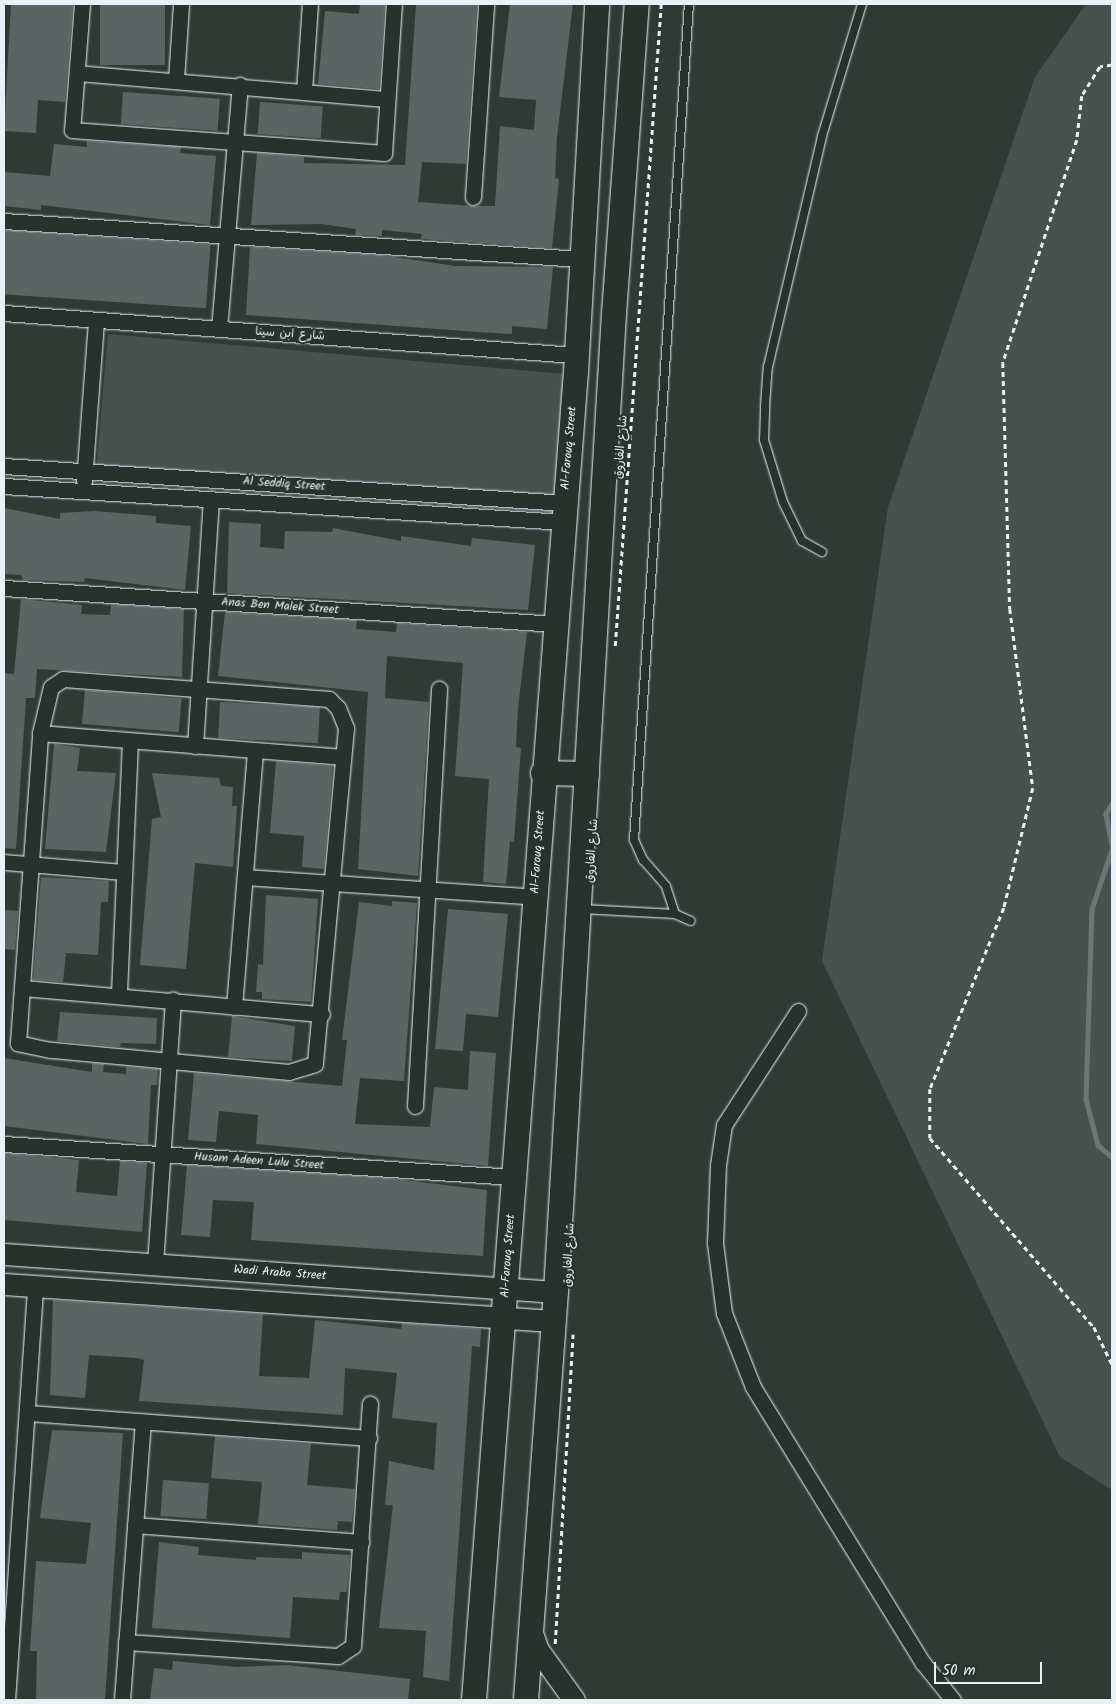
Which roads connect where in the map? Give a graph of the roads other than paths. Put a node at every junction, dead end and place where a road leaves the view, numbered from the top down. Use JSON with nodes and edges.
{"nodes":[{"id":1,"x":82,"y":4,"type":"edge"},
{"id":2,"x":181,"y":4,"type":"edge"},
{"id":3,"x":310,"y":4,"type":"edge"},
{"id":4,"x":394,"y":4,"type":"edge"},
{"id":5,"x":486,"y":4,"type":"edge"},
{"id":6,"x":597,"y":4,"type":"edge"},
{"id":7,"x":637,"y":4,"type":"edge"},
{"id":8,"x":689,"y":4,"type":"edge"},
{"id":9,"x":862,"y":4,"type":"edge"},
{"id":10,"x":76,"y":74,"type":"junction"},
{"id":11,"x":176,"y":80,"type":"junction"},
{"id":12,"x":240,"y":85,"type":"junction"},
{"id":13,"x":304,"y":91,"type":"junction"},
{"id":14,"x":387,"y":99,"type":"junction"},
{"id":15,"x":233,"y":142,"type":"junction"},
{"id":16,"x":588,"y":144,"type":"junction"},
{"id":17,"x":626,"y":147,"type":"junction"},
{"id":18,"x":473,"y":197,"type":"dead end"},
{"id":19,"x":4,"y":221,"type":"edge"},
{"id":20,"x":224,"y":235,"type":"junction"},
{"id":21,"x":581,"y":259,"type":"junction"},
{"id":22,"x":4,"y":313,"type":"edge"},
{"id":23,"x":96,"y":320,"type":"junction"},
{"id":24,"x":218,"y":329,"type":"junction"},
{"id":25,"x":575,"y":355,"type":"junction"},
{"id":26,"x":4,"y":466,"type":"edge"},
{"id":27,"x":84,"y":471,"type":"junction"},
{"id":28,"x":4,"y":486,"type":"edge"},
{"id":29,"x":84,"y":491,"type":"junction"},
{"id":30,"x":211,"y":500,"type":"junction"},
{"id":31,"x":564,"y":512,"type":"junction"},
{"id":32,"x":822,"y":552,"type":"dead end"},
{"id":33,"x":4,"y":588,"type":"edge"},
{"id":34,"x":204,"y":601,"type":"junction"},
{"id":35,"x":556,"y":624,"type":"junction"},
{"id":36,"x":201,"y":689,"type":"junction"},
{"id":37,"x":439,"y":689,"type":"dead end"},
{"id":38,"x":40,"y":733,"type":"junction"},
{"id":39,"x":130,"y":741,"type":"junction"},
{"id":40,"x":195,"y":746,"type":"junction"},
{"id":41,"x":255,"y":752,"type":"junction"},
{"id":42,"x":344,"y":757,"type":"junction"},
{"id":43,"x":543,"y":773,"type":"junction"},
{"id":44,"x":587,"y":774,"type":"junction"},
{"id":45,"x":4,"y":862,"type":"edge"},
{"id":46,"x":28,"y":864,"type":"junction"},
{"id":47,"x":122,"y":872,"type":"junction"},
{"id":48,"x":245,"y":877,"type":"junction"},
{"id":49,"x":332,"y":883,"type":"junction"},
{"id":50,"x":428,"y":890,"type":"junction"},
{"id":51,"x":535,"y":897,"type":"junction"},
{"id":52,"x":578,"y":908,"type":"junction"},
{"id":53,"x":675,"y":914,"type":"junction"},
{"id":54,"x":691,"y":921,"type":"dead end"},
{"id":55,"x":22,"y":988,"type":"junction"},
{"id":56,"x":119,"y":993,"type":"junction"},
{"id":57,"x":173,"y":1000,"type":"junction"},
{"id":58,"x":234,"y":1007,"type":"junction"},
{"id":59,"x":798,"y":1011,"type":"dead end"},
{"id":60,"x":322,"y":1014,"type":"junction"},
{"id":61,"x":171,"y":1058,"type":"junction"},
{"id":62,"x":415,"y":1106,"type":"dead end"},
{"id":63,"x":4,"y":1144,"type":"edge"},
{"id":64,"x":163,"y":1154,"type":"junction"},
{"id":65,"x":514,"y":1177,"type":"junction"},
{"id":66,"x":4,"y":1254,"type":"edge"},
{"id":67,"x":155,"y":1264,"type":"junction"},
{"id":68,"x":4,"y":1284,"type":"edge"},
{"id":69,"x":36,"y":1286,"type":"junction"},
{"id":70,"x":506,"y":1288,"type":"junction"},
{"id":71,"x":556,"y":1292,"type":"junction"},
{"id":72,"x":504,"y":1318,"type":"junction"},
{"id":73,"x":563,"y":1323,"type":"junction"},
{"id":74,"x":370,"y":1404,"type":"dead end"},
{"id":75,"x":29,"y":1413,"type":"junction"},
{"id":76,"x":143,"y":1422,"type":"junction"},
{"id":77,"x":369,"y":1438,"type":"junction"},
{"id":78,"x":135,"y":1525,"type":"junction"},
{"id":79,"x":11,"y":1530,"type":"edge"},
{"id":80,"x":361,"y":1542,"type":"junction"},
{"id":81,"x":532,"y":1633,"type":"junction"},
{"id":82,"x":126,"y":1642,"type":"junction"},
{"id":83,"x":8,"y":1700,"type":"edge"},
{"id":84,"x":122,"y":1700,"type":"edge"},
{"id":85,"x":474,"y":1700,"type":"edge"},
{"id":86,"x":526,"y":1700,"type":"edge"},
{"id":87,"x":574,"y":1700,"type":"edge"},
{"id":88,"x":953,"y":1700,"type":"edge"}],
"edges":[{"from":1,"to":10,"type":"street"},
{"from":2,"to":11,"type":"street"},
{"from":3,"to":13,"type":"street"},
{"from":4,"to":14,"type":"street"},
{"from":5,"to":18,"type":"street"},
{"from":6,"to":16,"type":"main road","name":"Al-Farouq Street"},
{"from":7,"to":17,"type":"main road"},
{"from":8,"to":53,"type":"lane"},
{"from":9,"to":32,"type":"lane"},
{"from":10,"to":11,"type":"street"},
{"from":10,"to":15,"type":"street"},
{"from":11,"to":12,"type":"street"},
{"from":12,"to":13,"type":"street"},
{"from":12,"to":15,"type":"street"},
{"from":13,"to":14,"type":"street"},
{"from":14,"to":15,"type":"street"},
{"from":15,"to":20,"type":"street"},
{"from":16,"to":17,"type":"main road"},
{"from":16,"to":21,"type":"main road","name":"Al-Farouq Street"},
{"from":17,"to":44,"type":"main road"},
{"from":19,"to":20,"type":"street"},
{"from":20,"to":21,"type":"street"},
{"from":20,"to":24,"type":"street"},
{"from":21,"to":25,"type":"main road","name":"Al-Farouq Street"},
{"from":22,"to":23,"type":"street","name":"شارع ابن سينا"},
{"from":23,"to":24,"type":"street","name":"شارع ابن سينا"},
{"from":23,"to":27,"type":"street"},
{"from":24,"to":25,"type":"street","name":"شارع ابن سينا"},
{"from":25,"to":31,"type":"main road","name":"Al-Farouq Street"},
{"from":26,"to":27,"type":"street","name":"Al Seddiq Street"},
{"from":27,"to":29,"type":"street"},
{"from":27,"to":31,"type":"street","name":"Al Seddiq Street"},
{"from":28,"to":29,"type":"street","name":"Al Seddiq Street"},
{"from":29,"to":30,"type":"street","name":"Al Seddiq Street"},
{"from":30,"to":31,"type":"street","name":"Al Seddiq Street"},
{"from":30,"to":34,"type":"street"},
{"from":31,"to":35,"type":"main road","name":"Al-Farouq Street"},
{"from":33,"to":34,"type":"street","name":"Anas Ben Malek Street"},
{"from":34,"to":35,"type":"street","name":"Anas Ben Malek Street"},
{"from":34,"to":36,"type":"street"},
{"from":35,"to":43,"type":"main road","name":"Al-Farouq Street"},
{"from":36,"to":38,"type":"street"},
{"from":36,"to":40,"type":"street"},
{"from":36,"to":42,"type":"street"},
{"from":37,"to":50,"type":"street"},
{"from":38,"to":39,"type":"street"},
{"from":38,"to":46,"type":"street"},
{"from":39,"to":40,"type":"street"},
{"from":39,"to":47,"type":"street"},
{"from":40,"to":41,"type":"street"},
{"from":41,"to":42,"type":"street"},
{"from":41,"to":48,"type":"street"},
{"from":42,"to":49,"type":"street"},
{"from":43,"to":44,"type":"main road"},
{"from":43,"to":51,"type":"main road","name":"Al-Farouq Street"},
{"from":44,"to":52,"type":"main road"},
{"from":45,"to":46,"type":"street"},
{"from":46,"to":47,"type":"street"},
{"from":46,"to":55,"type":"street"},
{"from":47,"to":56,"type":"street"},
{"from":48,"to":49,"type":"street"},
{"from":48,"to":58,"type":"street"},
{"from":49,"to":50,"type":"street"},
{"from":49,"to":60,"type":"street"},
{"from":50,"to":51,"type":"street"},
{"from":50,"to":62,"type":"street"},
{"from":51,"to":65,"type":"main road","name":"Al-Farouq Street"},
{"from":52,"to":53,"type":"lane"},
{"from":52,"to":71,"type":"main road"},
{"from":53,"to":54,"type":"lane"},
{"from":55,"to":56,"type":"street"},
{"from":55,"to":61,"type":"street"},
{"from":56,"to":57,"type":"street"},
{"from":57,"to":58,"type":"street"},
{"from":57,"to":61,"type":"street"},
{"from":58,"to":60,"type":"street"},
{"from":59,"to":88,"type":"street"},
{"from":60,"to":61,"type":"street"},
{"from":61,"to":64,"type":"street"},
{"from":63,"to":64,"type":"street","name":"Husam Adeen Lulu Street"},
{"from":64,"to":65,"type":"street","name":"Husam Adeen Lulu Street"},
{"from":64,"to":67,"type":"street"},
{"from":65,"to":70,"type":"main road","name":"Al-Farouq Street"},
{"from":66,"to":67,"type":"main road","name":"Wadi Araba Street"},
{"from":67,"to":70,"type":"main road","name":"Wadi Araba Street"},
{"from":68,"to":69,"type":"main road"},
{"from":69,"to":72,"type":"main road"},
{"from":69,"to":75,"type":"street"},
{"from":70,"to":71,"type":"main road","name":"Wadi Araba Street"},
{"from":70,"to":72,"type":"main road","name":"Al-Farouq Street"},
{"from":71,"to":73,"type":"main road"},
{"from":72,"to":73,"type":"main road"},
{"from":72,"to":85,"type":"main road","name":"Al-Farouq Street"},
{"from":73,"to":81,"type":"main road"},
{"from":74,"to":77,"type":"street"},
{"from":75,"to":76,"type":"street"},
{"from":75,"to":79,"type":"street"},
{"from":76,"to":77,"type":"street"},
{"from":76,"to":78,"type":"street"},
{"from":77,"to":80,"type":"street"},
{"from":78,"to":80,"type":"street"},
{"from":78,"to":82,"type":"street"},
{"from":79,"to":83,"type":"street"},
{"from":80,"to":82,"type":"street"},
{"from":81,"to":86,"type":"main road"},
{"from":81,"to":87,"type":"main road"},
{"from":82,"to":84,"type":"street"}]}
